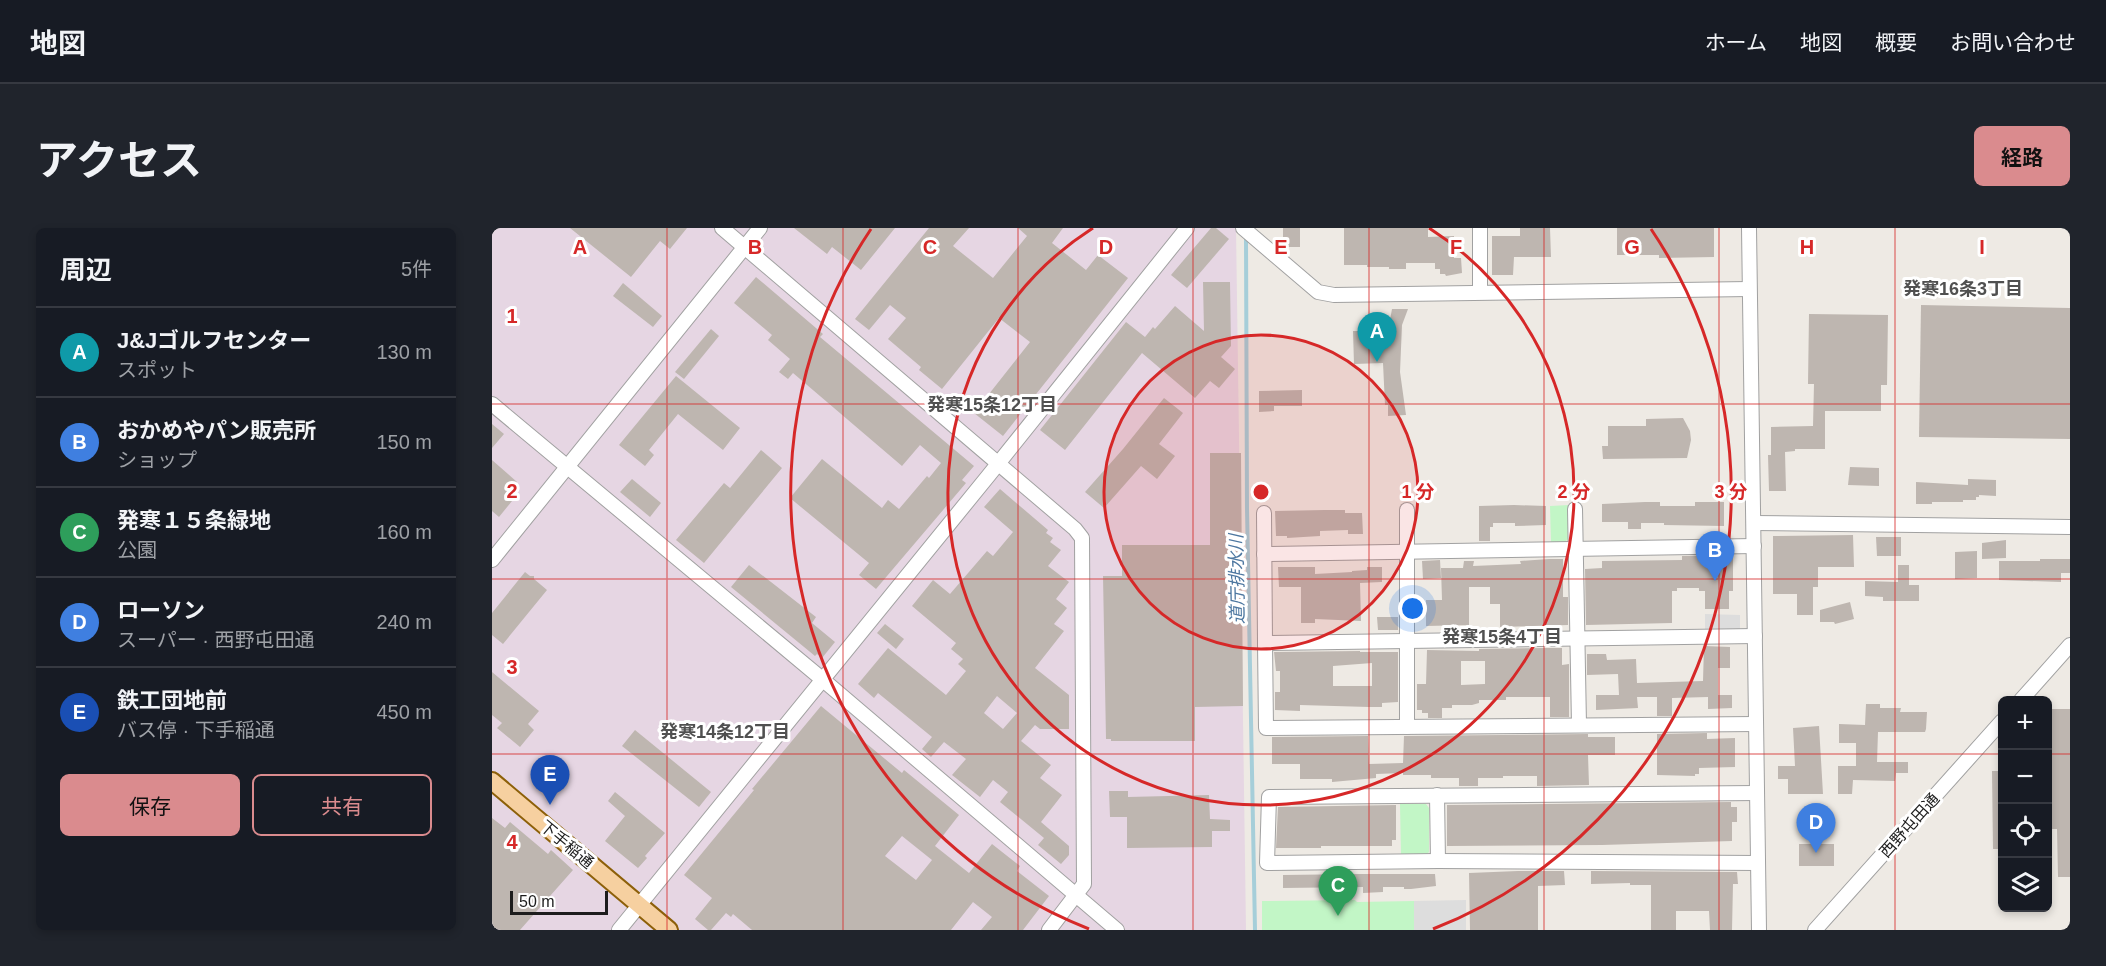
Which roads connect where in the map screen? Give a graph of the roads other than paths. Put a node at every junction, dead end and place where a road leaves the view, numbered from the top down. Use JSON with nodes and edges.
{"nodes":[{"id":1,"x":722,"y":228,"type":"edge"},
{"id":2,"x":760,"y":228,"type":"edge"},
{"id":3,"x":1187,"y":228,"type":"edge"},
{"id":4,"x":1480,"y":228,"type":"edge"},
{"id":5,"x":1749,"y":228,"type":"edge"},
{"id":6,"x":1254,"y":234,"type":"edge"},
{"id":7,"x":745,"y":247,"type":"junction"},
{"id":8,"x":1749,"y":289,"type":"junction"},
{"id":9,"x":1480,"y":292,"type":"junction"},
{"id":10,"x":492,"y":404,"type":"edge"},
{"id":11,"x":999,"y":463,"type":"junction"},
{"id":12,"x":567,"y":468,"type":"junction"},
{"id":13,"x":1575,"y":509,"type":"dead end"},
{"id":14,"x":1407,"y":510,"type":"dead end"},
{"id":15,"x":1264,"y":513,"type":"dead end"},
{"id":16,"x":1754,"y":523,"type":"junction"},
{"id":17,"x":2070,"y":527,"type":"edge"},
{"id":18,"x":1754,"y":546,"type":"junction"},
{"id":19,"x":1575,"y":548,"type":"junction"},
{"id":20,"x":1407,"y":551,"type":"junction"},
{"id":21,"x":1264,"y":554,"type":"junction"},
{"id":22,"x":492,"y":560,"type":"edge"},
{"id":23,"x":1755,"y":636,"type":"junction"},
{"id":24,"x":1577,"y":638,"type":"junction"},
{"id":25,"x":1407,"y":641,"type":"junction"},
{"id":26,"x":1265,"y":643,"type":"junction"},
{"id":27,"x":2070,"y":645,"type":"edge"},
{"id":28,"x":822,"y":679,"type":"junction"},
{"id":29,"x":2024,"y":696,"type":"edge"},
{"id":30,"x":1756,"y":724,"type":"junction"},
{"id":31,"x":1579,"y":725,"type":"junction"},
{"id":32,"x":1998,"y":725,"type":"edge"},
{"id":33,"x":1407,"y":727,"type":"junction"},
{"id":34,"x":492,"y":781,"type":"edge"},
{"id":35,"x":1757,"y":793,"type":"junction"},
{"id":36,"x":1437,"y":795,"type":"junction"},
{"id":37,"x":1438,"y":861,"type":"junction"},
{"id":38,"x":1758,"y":862,"type":"junction"},
{"id":39,"x":1077,"y":895,"type":"junction"},
{"id":40,"x":639,"y":905,"type":"junction"},
{"id":41,"x":619,"y":930,"type":"edge"},
{"id":42,"x":669,"y":930,"type":"edge"},
{"id":43,"x":1048,"y":930,"type":"edge"},
{"id":44,"x":1117,"y":930,"type":"edge"},
{"id":45,"x":1758,"y":930,"type":"edge"},
{"id":46,"x":1815,"y":930,"type":"edge"}],
"edges":[{"from":1,"to":7,"type":"street"},
{"from":2,"to":7,"type":"street"},
{"from":3,"to":11,"type":"street"},
{"from":4,"to":9,"type":"street"},
{"from":5,"to":8,"type":"street"},
{"from":6,"to":9,"type":"street"},
{"from":7,"to":11,"type":"street"},
{"from":7,"to":12,"type":"street"},
{"from":8,"to":9,"type":"street"},
{"from":8,"to":16,"type":"street"},
{"from":10,"to":12,"type":"street"},
{"from":11,"to":28,"type":"street"},
{"from":11,"to":39,"type":"street"},
{"from":12,"to":22,"type":"street"},
{"from":12,"to":28,"type":"street"},
{"from":13,"to":19,"type":"street"},
{"from":14,"to":20,"type":"street"},
{"from":15,"to":21,"type":"street"},
{"from":16,"to":17,"type":"street"},
{"from":16,"to":18,"type":"street"},
{"from":18,"to":19,"type":"street"},
{"from":18,"to":23,"type":"street"},
{"from":19,"to":20,"type":"street"},
{"from":19,"to":24,"type":"street"},
{"from":20,"to":21,"type":"street"},
{"from":20,"to":25,"type":"street"},
{"from":21,"to":26,"type":"street"},
{"from":23,"to":24,"type":"street"},
{"from":23,"to":30,"type":"street"},
{"from":24,"to":25,"type":"street"},
{"from":24,"to":31,"type":"street"},
{"from":25,"to":26,"type":"street"},
{"from":25,"to":33,"type":"street"},
{"from":26,"to":33,"type":"street"},
{"from":27,"to":29,"type":"street"},
{"from":28,"to":39,"type":"street"},
{"from":28,"to":40,"type":"street"},
{"from":30,"to":31,"type":"street"},
{"from":30,"to":35,"type":"street"},
{"from":31,"to":33,"type":"street"},
{"from":32,"to":46,"type":"street","name":"西野屯田通"},
{"from":34,"to":40,"type":"main road","name":"下手稲通"},
{"from":35,"to":36,"type":"street"},
{"from":35,"to":38,"type":"street"},
{"from":36,"to":37,"type":"street"},
{"from":36,"to":37,"type":"street"},
{"from":37,"to":38,"type":"street"},
{"from":38,"to":45,"type":"street"},
{"from":39,"to":43,"type":"street"},
{"from":39,"to":44,"type":"street"},
{"from":40,"to":41,"type":"street"},
{"from":40,"to":42,"type":"main road","name":"下手稲通"}]}
